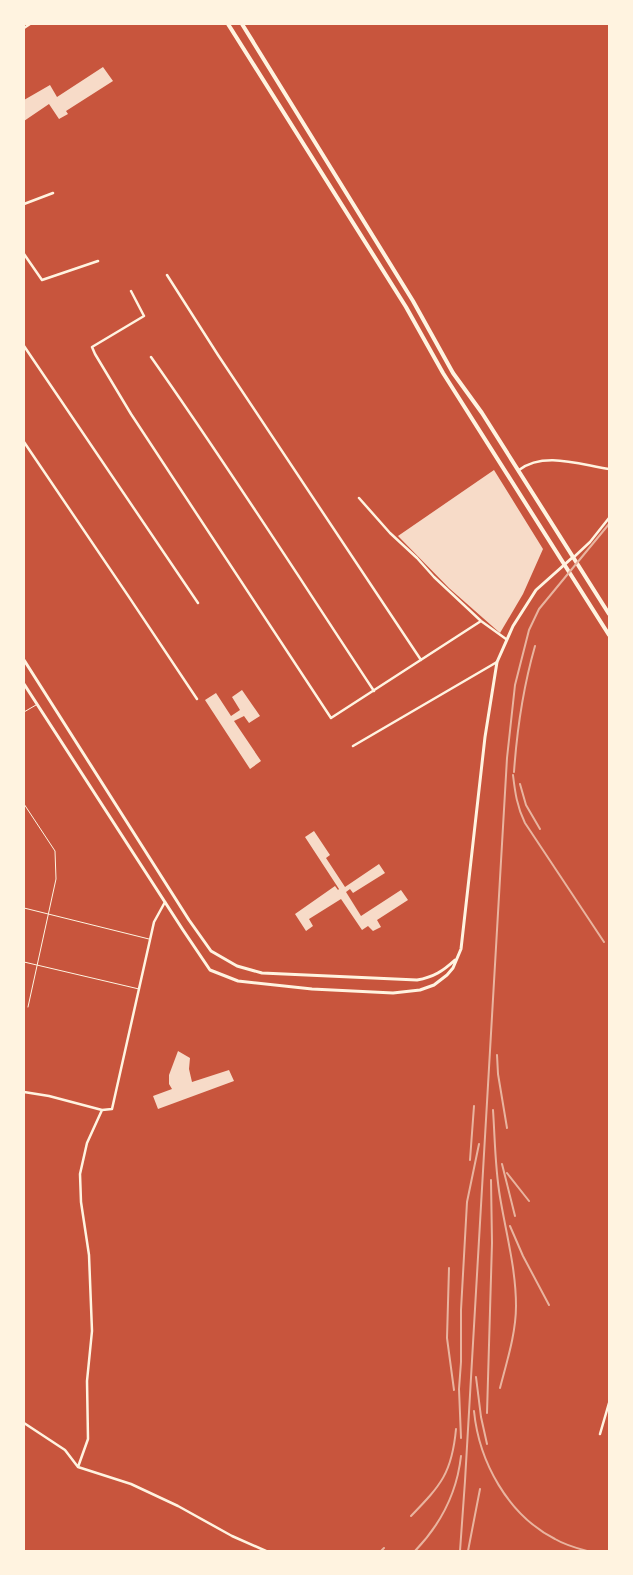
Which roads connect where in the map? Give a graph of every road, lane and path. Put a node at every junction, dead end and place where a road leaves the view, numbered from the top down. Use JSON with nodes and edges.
{"nodes":[{"id":1,"x":30,"y":24,"type":"edge"},
{"id":2,"x":228,"y":24,"type":"edge"},
{"id":3,"x":242,"y":24,"type":"edge"},
{"id":4,"x":24,"y":28,"type":"edge"},
{"id":5,"x":53,"y":193,"type":"dead end"},
{"id":6,"x":24,"y":204,"type":"edge"},
{"id":7,"x":24,"y":254,"type":"edge"},
{"id":8,"x":98,"y":261,"type":"dead end"},
{"id":9,"x":167,"y":275,"type":"dead end"},
{"id":10,"x":131,"y":291,"type":"dead end"},
{"id":11,"x":24,"y":346,"type":"edge"},
{"id":12,"x":151,"y":357,"type":"dead end"},
{"id":13,"x":24,"y":442,"type":"edge"},
{"id":14,"x":609,"y":469,"type":"edge"},
{"id":15,"x":518,"y":471,"type":"junction"},
{"id":16,"x":359,"y":498,"type":"dead end"},
{"id":17,"x":609,"y":518,"type":"edge"},
{"id":18,"x":574,"y":557,"type":"junction"},
{"id":19,"x":564,"y":564,"type":"junction"},
{"id":20,"x":198,"y":603,"type":"dead end"},
{"id":21,"x":609,"y":614,"type":"edge"},
{"id":22,"x":481,"y":621,"type":"junction"},
{"id":23,"x":609,"y":635,"type":"edge"},
{"id":24,"x":506,"y":639,"type":"junction"},
{"id":25,"x":24,"y":660,"type":"edge"},
{"id":26,"x":420,"y":660,"type":"junction"},
{"id":27,"x":497,"y":662,"type":"junction"},
{"id":28,"x":24,"y":684,"type":"edge"},
{"id":29,"x":374,"y":690,"type":"junction"},
{"id":30,"x":197,"y":700,"type":"dead end"},
{"id":31,"x":36,"y":704,"type":"junction"},
{"id":32,"x":24,"y":712,"type":"edge"},
{"id":33,"x":353,"y":746,"type":"dead end"},
{"id":34,"x":24,"y":804,"type":"edge"},
{"id":35,"x":165,"y":902,"type":"junction"},
{"id":36,"x":24,"y":908,"type":"edge"},
{"id":37,"x":49,"y":914,"type":"junction"},
{"id":38,"x":150,"y":940,"type":"junction"},
{"id":39,"x":457,"y":958,"type":"junction"},
{"id":40,"x":24,"y":962,"type":"edge"},
{"id":41,"x":38,"y":966,"type":"junction"},
{"id":42,"x":140,"y":989,"type":"junction"},
{"id":43,"x":28,"y":1007,"type":"dead end"},
{"id":44,"x":24,"y":1092,"type":"edge"},
{"id":45,"x":102,"y":1110,"type":"junction"},
{"id":46,"x":609,"y":1403,"type":"edge"},
{"id":47,"x":24,"y":1423,"type":"edge"},
{"id":48,"x":600,"y":1434,"type":"dead end"},
{"id":49,"x":78,"y":1467,"type":"junction"},
{"id":50,"x":266,"y":1551,"type":"edge"}],
"edges":[{"from":1,"to":4,"type":"street"},
{"from":2,"to":19,"type":"main road"},
{"from":3,"to":15,"type":"main road"},
{"from":5,"to":6,"type":"street"},
{"from":7,"to":8,"type":"street"},
{"from":9,"to":26,"type":"street"},
{"from":10,"to":29,"type":"street"},
{"from":11,"to":20,"type":"street"},
{"from":12,"to":29,"type":"street"},
{"from":13,"to":30,"type":"street"},
{"from":14,"to":15,"type":"street"},
{"from":15,"to":18,"type":"main road"},
{"from":16,"to":22,"type":"street"},
{"from":17,"to":18,"type":"street"},
{"from":18,"to":19,"type":"street"},
{"from":18,"to":21,"type":"main road"},
{"from":19,"to":23,"type":"main road"},
{"from":19,"to":24,"type":"street"},
{"from":22,"to":24,"type":"street"},
{"from":22,"to":26,"type":"street"},
{"from":24,"to":27,"type":"street"},
{"from":25,"to":39,"type":"street"},
{"from":26,"to":29,"type":"street"},
{"from":27,"to":33,"type":"street"},
{"from":27,"to":39,"type":"street"},
{"from":28,"to":31,"type":"street"},
{"from":31,"to":32,"type":"lane"},
{"from":31,"to":35,"type":"street"},
{"from":34,"to":37,"type":"lane"},
{"from":35,"to":38,"type":"street"},
{"from":35,"to":39,"type":"street"},
{"from":36,"to":37,"type":"lane"},
{"from":37,"to":38,"type":"lane"},
{"from":37,"to":41,"type":"lane"},
{"from":38,"to":42,"type":"street"},
{"from":40,"to":41,"type":"lane"},
{"from":41,"to":42,"type":"lane"},
{"from":41,"to":43,"type":"lane"},
{"from":42,"to":45,"type":"street"},
{"from":44,"to":45,"type":"street"},
{"from":45,"to":49,"type":"street"},
{"from":46,"to":48,"type":"street"},
{"from":47,"to":49,"type":"street"},
{"from":49,"to":50,"type":"street"}]}
